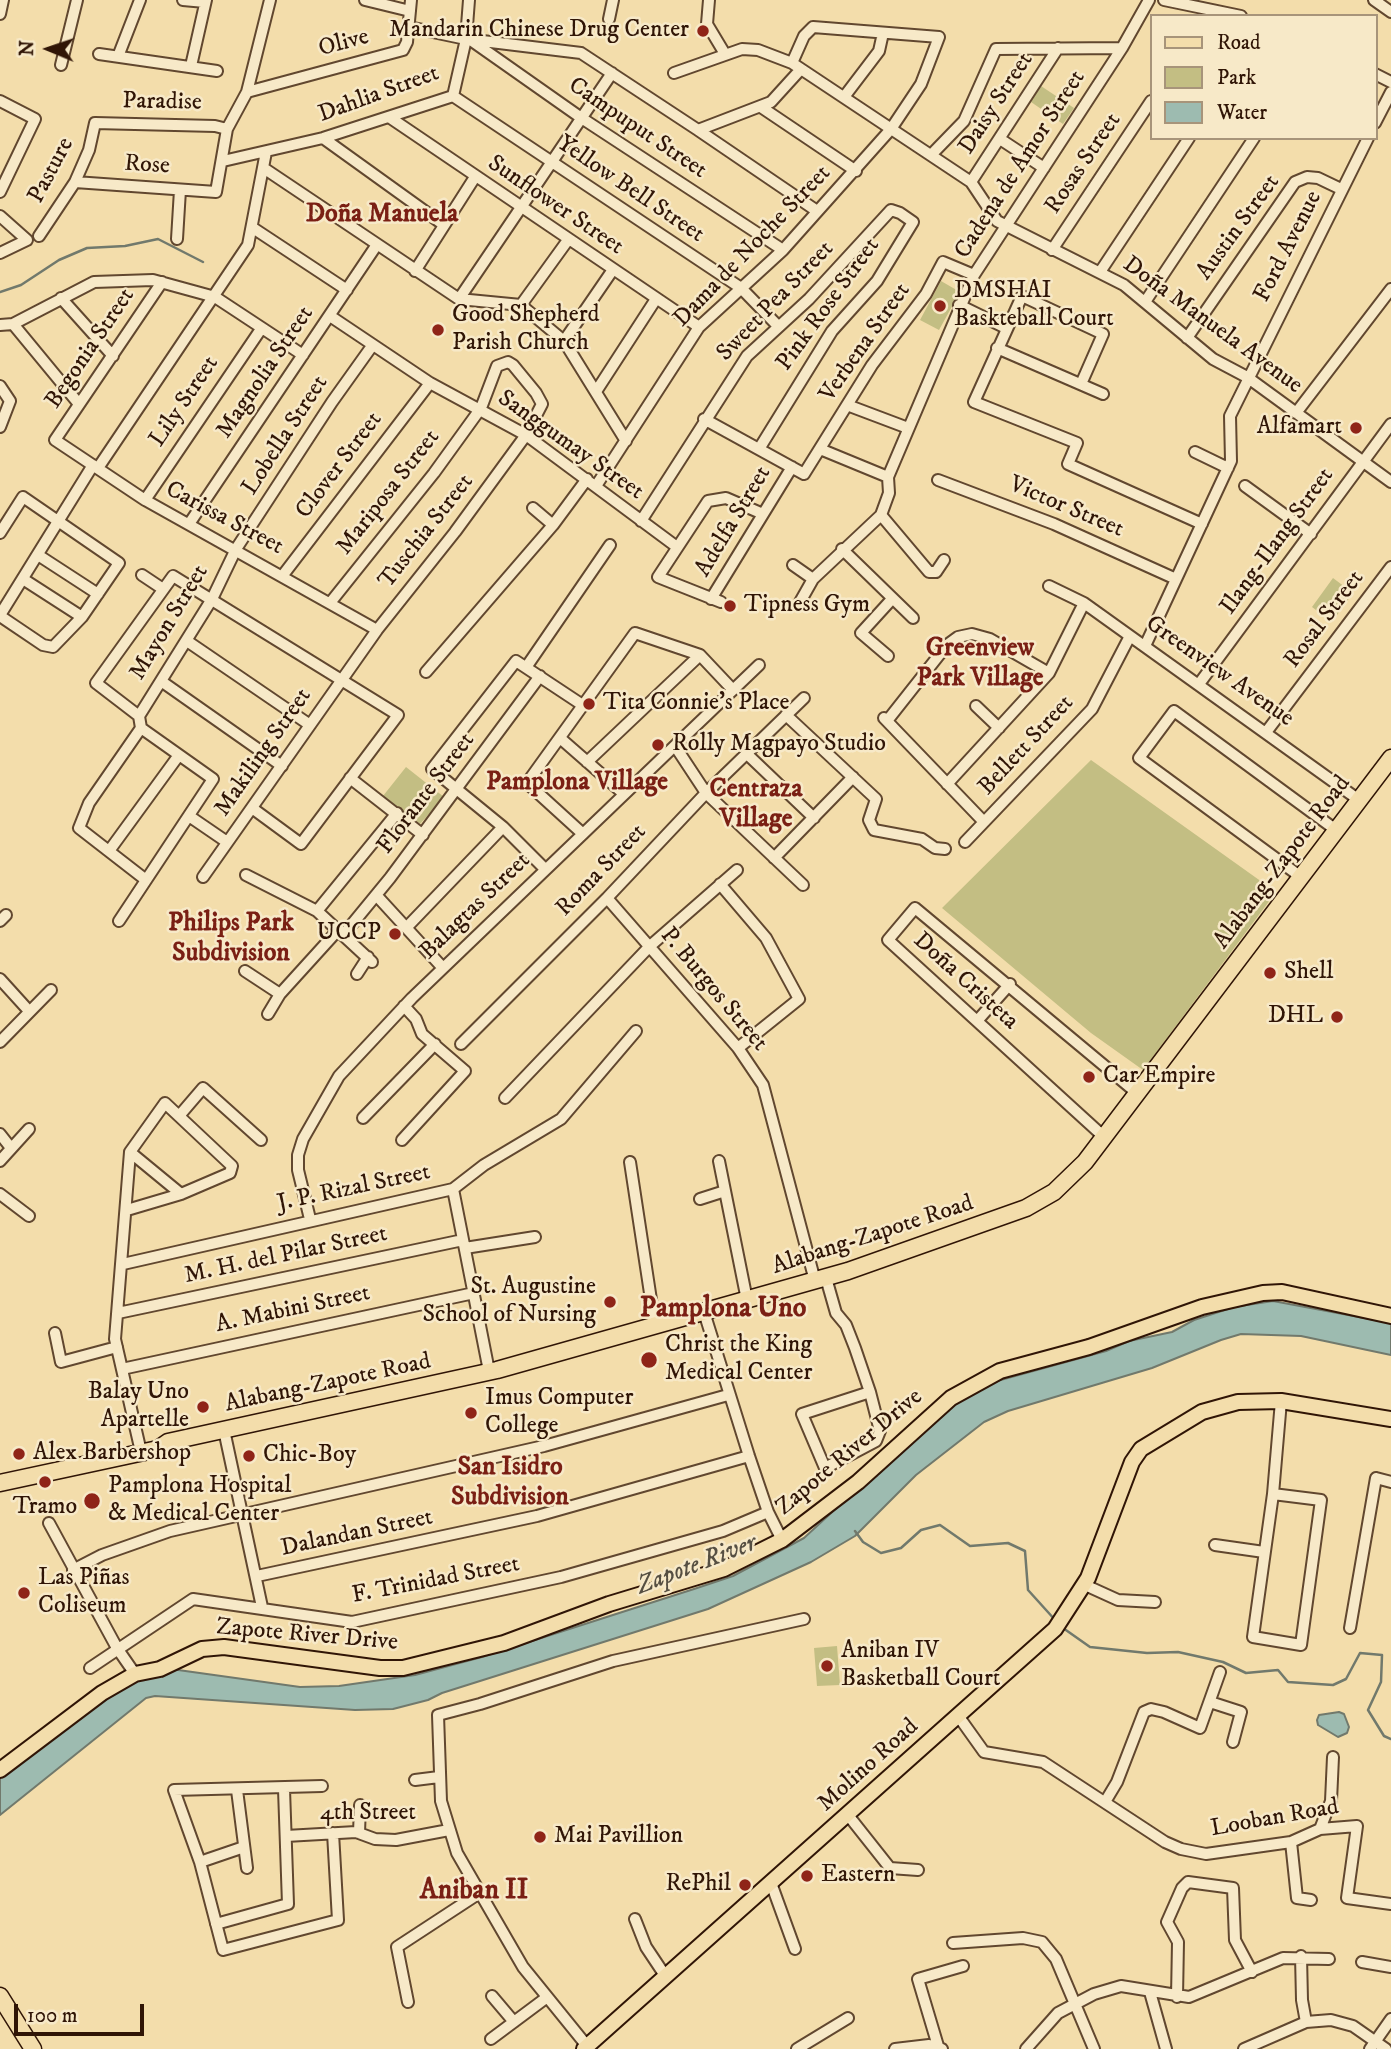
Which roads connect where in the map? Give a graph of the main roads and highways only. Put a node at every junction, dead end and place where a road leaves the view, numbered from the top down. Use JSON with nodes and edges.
{"nodes":[{"id":1,"x":1391,"y":758,"type":"edge"},
{"id":2,"x":1391,"y":1316,"type":"edge"},
{"id":3,"x":1391,"y":1419,"type":"edge"},
{"id":4,"x":139,"y":1448,"type":"junction"},
{"id":5,"x":0,"y":1473,"type":"edge"},
{"id":6,"x":0,"y":1483,"type":"edge"},
{"id":7,"x":0,"y":1770,"type":"edge"},
{"id":8,"x":0,"y":1996,"type":"edge"},
{"id":9,"x":585,"y":2048,"type":"edge"},
{"id":10,"x":33,"y":2049,"type":"edge"}],
"edges":[{"from":1,"to":4,"type":"highway","name":"Alabang-Zapote Road"},
{"from":2,"to":7,"type":"main road","name":"Zapote River Drive"},
{"from":3,"to":9,"type":"main road","name":"Molino Road"},
{"from":4,"to":5,"type":"highway","name":"Alabang-Zapote Road"},
{"from":4,"to":6,"type":"highway","name":"Alabang-Zapote Road"},
{"from":8,"to":10,"type":"highway"}]}
